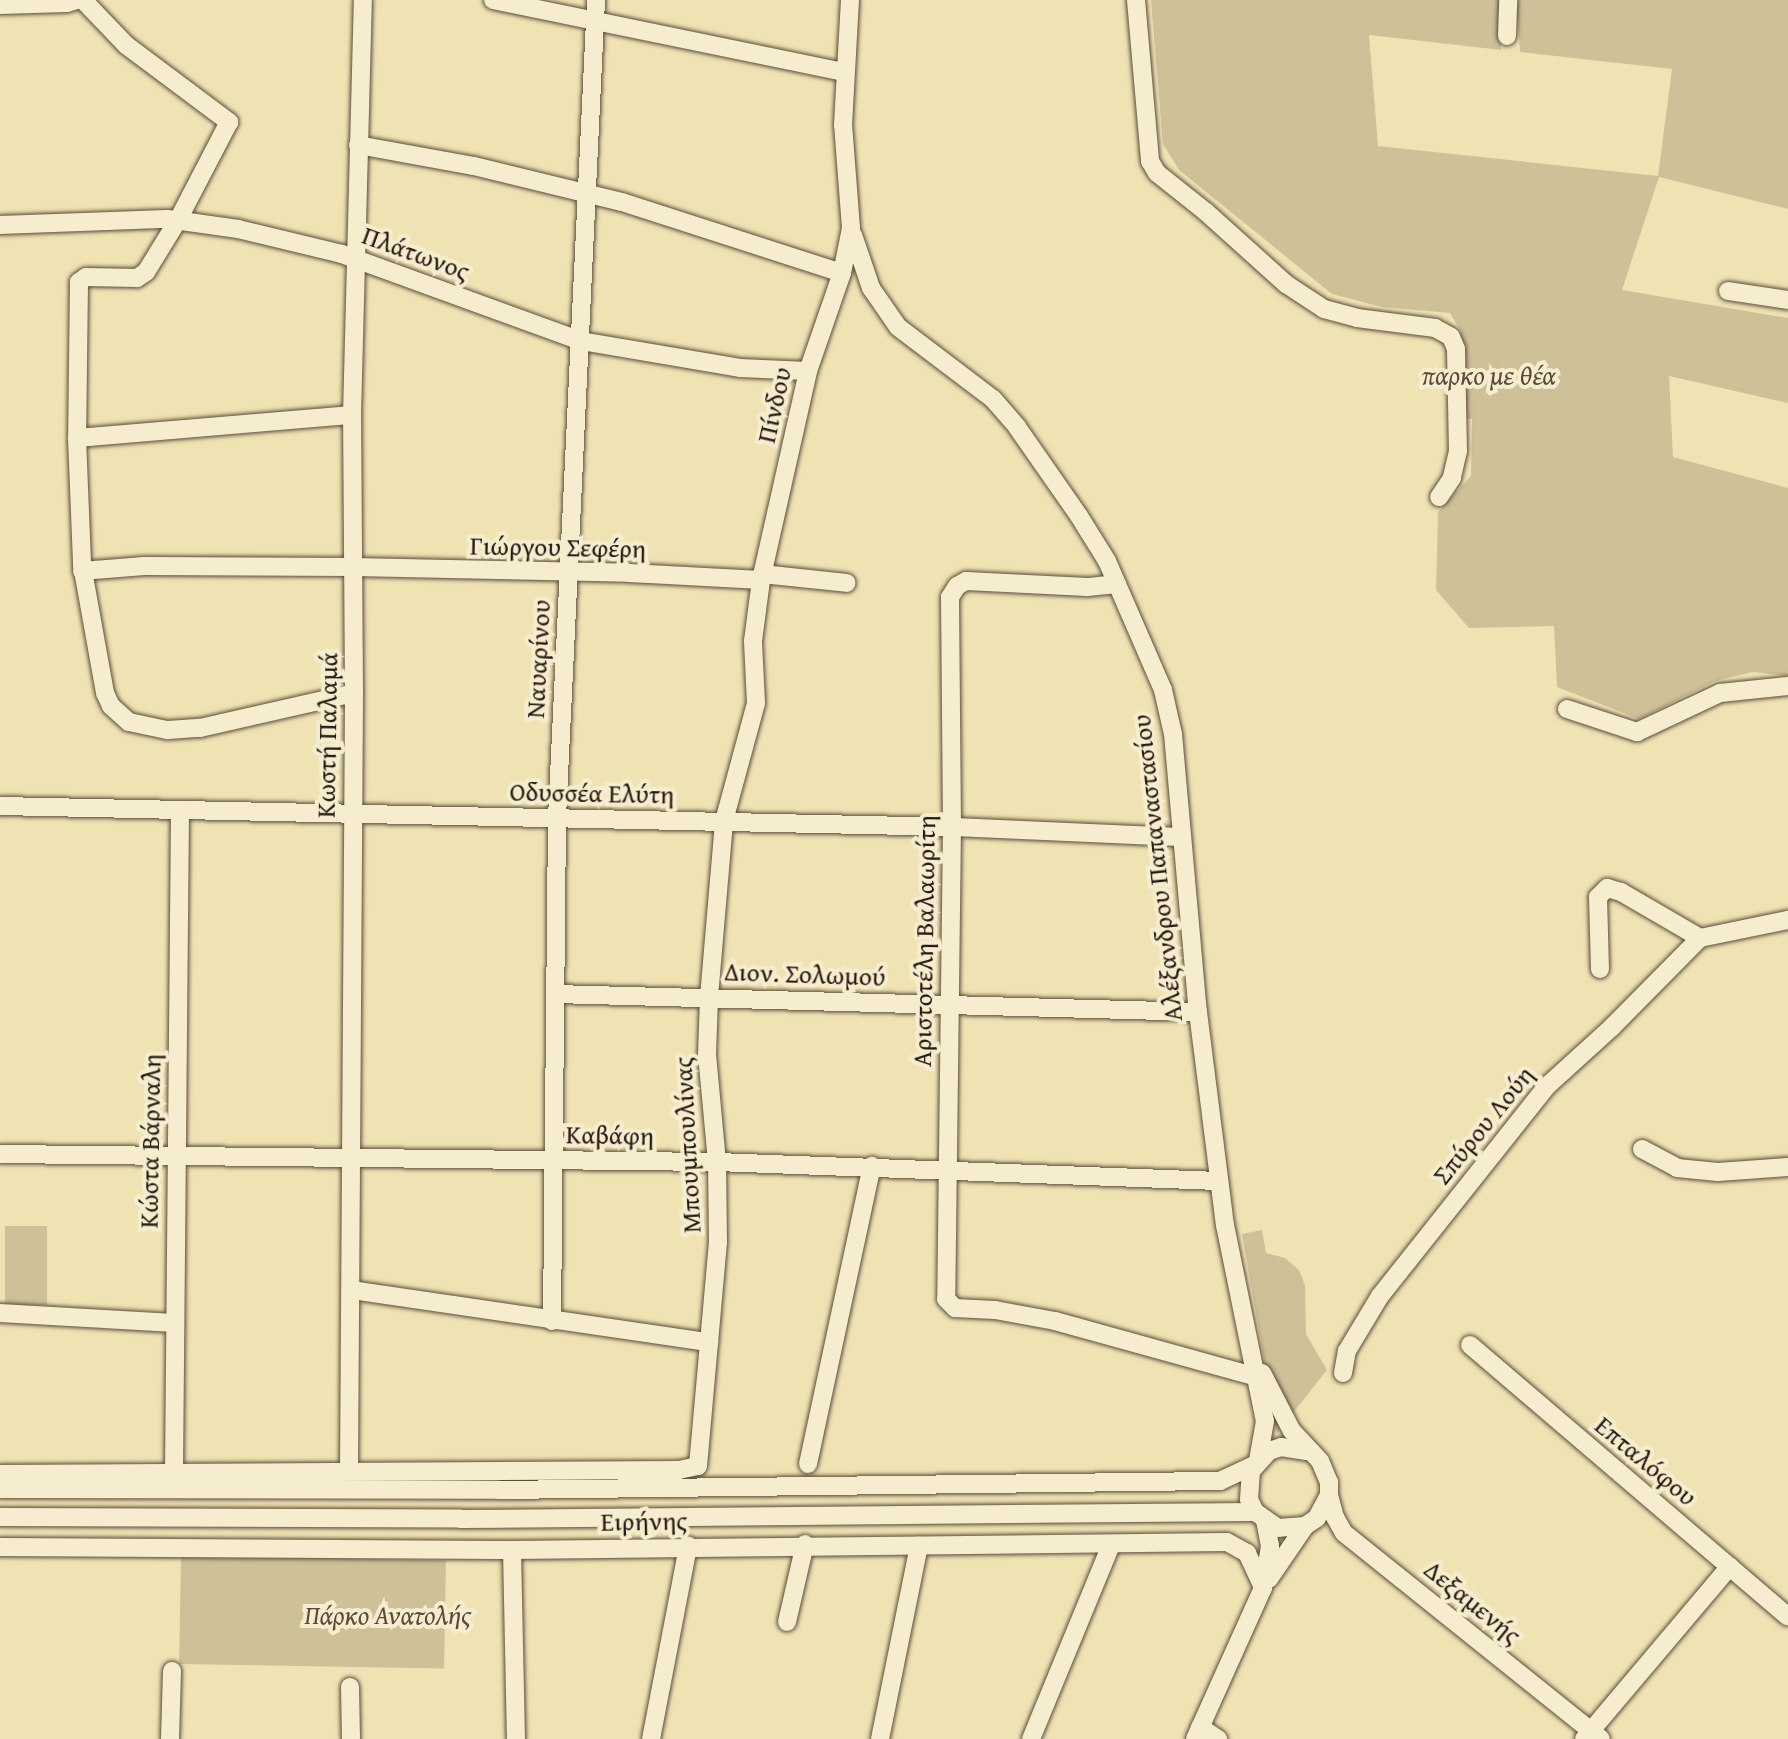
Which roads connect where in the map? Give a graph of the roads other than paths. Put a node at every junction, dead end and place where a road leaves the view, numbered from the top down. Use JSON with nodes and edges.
{"nodes":[{"id":1,"x":77,"y":0,"type":"edge"},
{"id":2,"x":83,"y":0,"type":"edge"},
{"id":3,"x":363,"y":0,"type":"edge"},
{"id":4,"x":493,"y":0,"type":"edge"},
{"id":5,"x":596,"y":0,"type":"edge"},
{"id":6,"x":850,"y":0,"type":"edge"},
{"id":7,"x":1136,"y":0,"type":"edge"},
{"id":8,"x":1508,"y":0,"type":"edge"},
{"id":9,"x":0,"y":5,"type":"edge"},
{"id":10,"x":595,"y":22,"type":"junction"},
{"id":11,"x":1507,"y":36,"type":"dead end"},
{"id":12,"x":845,"y":72,"type":"junction"},
{"id":13,"x":358,"y":145,"type":"junction"},
{"id":14,"x":588,"y":193,"type":"junction"},
{"id":15,"x":178,"y":220,"type":"junction"},
{"id":16,"x":0,"y":225,"type":"edge"},
{"id":17,"x":851,"y":228,"type":"junction"},
{"id":18,"x":357,"y":259,"type":"junction"},
{"id":19,"x":842,"y":273,"type":"junction"},
{"id":20,"x":1728,"y":291,"type":"dead end"},
{"id":21,"x":1788,"y":300,"type":"edge"},
{"id":22,"x":581,"y":341,"type":"junction"},
{"id":23,"x":808,"y":371,"type":"junction"},
{"id":24,"x":352,"y":415,"type":"junction"},
{"id":25,"x":77,"y":438,"type":"junction"},
{"id":26,"x":1439,"y":497,"type":"dead end"},
{"id":27,"x":354,"y":567,"type":"junction"},
{"id":28,"x":82,"y":571,"type":"junction"},
{"id":29,"x":568,"y":572,"type":"junction"},
{"id":30,"x":761,"y":577,"type":"junction"},
{"id":31,"x":847,"y":583,"type":"dead end"},
{"id":32,"x":1117,"y":584,"type":"junction"},
{"id":33,"x":1788,"y":686,"type":"edge"},
{"id":34,"x":354,"y":693,"type":"junction"},
{"id":35,"x":1567,"y":709,"type":"dead end"},
{"id":36,"x":0,"y":806,"type":"edge"},
{"id":37,"x":180,"y":810,"type":"junction"},
{"id":38,"x":352,"y":814,"type":"junction"},
{"id":39,"x":557,"y":818,"type":"junction"},
{"id":40,"x":724,"y":821,"type":"junction"},
{"id":41,"x":952,"y":827,"type":"junction"},
{"id":42,"x":1182,"y":837,"type":"junction"},
{"id":43,"x":1788,"y":920,"type":"edge"},
{"id":44,"x":1700,"y":938,"type":"junction"},
{"id":45,"x":1600,"y":969,"type":"dead end"},
{"id":46,"x":555,"y":994,"type":"junction"},
{"id":47,"x":709,"y":997,"type":"junction"},
{"id":48,"x":951,"y":1005,"type":"junction"},
{"id":49,"x":1198,"y":1012,"type":"junction"},
{"id":50,"x":1642,"y":1149,"type":"dead end"},
{"id":51,"x":0,"y":1154,"type":"edge"},
{"id":52,"x":176,"y":1156,"type":"junction"},
{"id":53,"x":353,"y":1158,"type":"junction"},
{"id":54,"x":555,"y":1160,"type":"junction"},
{"id":55,"x":717,"y":1162,"type":"junction"},
{"id":56,"x":872,"y":1166,"type":"junction"},
{"id":57,"x":1788,"y":1167,"type":"edge"},
{"id":58,"x":946,"y":1169,"type":"junction"},
{"id":59,"x":1219,"y":1181,"type":"junction"},
{"id":60,"x":351,"y":1290,"type":"junction"},
{"id":61,"x":0,"y":1313,"type":"edge"},
{"id":62,"x":552,"y":1321,"type":"junction"},
{"id":63,"x":174,"y":1323,"type":"junction"},
{"id":64,"x":709,"y":1342,"type":"junction"},
{"id":65,"x":1470,"y":1345,"type":"dead end"},
{"id":66,"x":1252,"y":1353,"type":"junction"},
{"id":67,"x":1343,"y":1373,"type":"dead end"},
{"id":68,"x":1257,"y":1377,"type":"junction"},
{"id":69,"x":1307,"y":1451,"type":"junction"},
{"id":70,"x":1256,"y":1462,"type":"junction"},
{"id":71,"x":808,"y":1464,"type":"dead end"},
{"id":72,"x":349,"y":1471,"type":"junction"},
{"id":73,"x":174,"y":1472,"type":"junction"},
{"id":74,"x":0,"y":1474,"type":"edge"},
{"id":75,"x":0,"y":1489,"type":"edge"},
{"id":76,"x":1329,"y":1495,"type":"junction"},
{"id":77,"x":1260,"y":1516,"type":"junction"},
{"id":78,"x":0,"y":1517,"type":"edge"},
{"id":79,"x":1305,"y":1526,"type":"junction"},
{"id":80,"x":805,"y":1544,"type":"junction"},
{"id":81,"x":1111,"y":1545,"type":"junction"},
{"id":82,"x":688,"y":1546,"type":"junction"},
{"id":83,"x":919,"y":1546,"type":"junction"},
{"id":84,"x":0,"y":1547,"type":"edge"},
{"id":85,"x":512,"y":1550,"type":"junction"},
{"id":86,"x":1730,"y":1566,"type":"junction"},
{"id":87,"x":1263,"y":1588,"type":"junction"},
{"id":88,"x":1788,"y":1617,"type":"edge"},
{"id":89,"x":787,"y":1622,"type":"dead end"},
{"id":90,"x":172,"y":1671,"type":"dead end"},
{"id":91,"x":350,"y":1687,"type":"dead end"},
{"id":92,"x":1197,"y":1733,"type":"edge"},
{"id":93,"x":1592,"y":1736,"type":"edge"},
{"id":94,"x":170,"y":1739,"type":"edge"},
{"id":95,"x":351,"y":1739,"type":"edge"},
{"id":96,"x":516,"y":1739,"type":"edge"},
{"id":97,"x":651,"y":1739,"type":"edge"},
{"id":98,"x":880,"y":1739,"type":"edge"},
{"id":99,"x":1031,"y":1739,"type":"edge"},
{"id":100,"x":1218,"y":1739,"type":"edge"}],
"edges":[{"from":1,"to":9,"type":"street"},
{"from":2,"to":15,"type":"street"},
{"from":3,"to":13,"type":"street","name":"Κωστή Παλαμά"},
{"from":4,"to":10,"type":"street"},
{"from":5,"to":10,"type":"street","name":"Ναυαρίνου"},
{"from":6,"to":12,"type":"street","name":"Πίνδου"},
{"from":7,"to":26,"type":"street"},
{"from":8,"to":11,"type":"street"},
{"from":10,"to":12,"type":"street"},
{"from":10,"to":14,"type":"street","name":"Ναυαρίνου"},
{"from":12,"to":17,"type":"street","name":"Πίνδου"},
{"from":13,"to":14,"type":"street"},
{"from":13,"to":18,"type":"street","name":"Κωστή Παλαμά"},
{"from":14,"to":19,"type":"street"},
{"from":14,"to":22,"type":"street","name":"Ναυαρίνου"},
{"from":15,"to":16,"type":"street","name":"Πλάτωνος"},
{"from":15,"to":18,"type":"street","name":"Πλάτωνος"},
{"from":15,"to":25,"type":"street"},
{"from":17,"to":19,"type":"street","name":"Πίνδου"},
{"from":17,"to":32,"type":"street","name":"Αλέξανδρου Παπαναστασίου"},
{"from":18,"to":22,"type":"street","name":"Πλάτωνος"},
{"from":18,"to":24,"type":"street","name":"Κωστή Παλαμά"},
{"from":19,"to":23,"type":"street","name":"Πίνδου"},
{"from":20,"to":21,"type":"street"},
{"from":22,"to":23,"type":"street","name":"Πλάτωνος"},
{"from":22,"to":29,"type":"street","name":"Ναυαρίνου"},
{"from":23,"to":30,"type":"street","name":"Πίνδου"},
{"from":24,"to":25,"type":"street"},
{"from":24,"to":27,"type":"street","name":"Κωστή Παλαμά"},
{"from":25,"to":28,"type":"street"},
{"from":27,"to":28,"type":"street","name":"Γιώργου Σεφέρη"},
{"from":27,"to":29,"type":"street","name":"Γιώργου Σεφέρη"},
{"from":27,"to":34,"type":"street","name":"Κωστή Παλαμά"},
{"from":28,"to":34,"type":"street"},
{"from":29,"to":30,"type":"street","name":"Γιώργου Σεφέρη"},
{"from":29,"to":39,"type":"street","name":"Ναυαρίνου"},
{"from":30,"to":31,"type":"street","name":"Γιώργου Σεφέρη"},
{"from":30,"to":40,"type":"street","name":"Πίνδου"},
{"from":32,"to":41,"type":"street","name":"Αριστοτέλη Βαλαωρίτη"},
{"from":32,"to":42,"type":"street","name":"Αλέξανδρου Παπαναστασίου"},
{"from":33,"to":35,"type":"street"},
{"from":34,"to":38,"type":"street","name":"Κωστή Παλαμά"},
{"from":36,"to":37,"type":"street","name":"Οδυσσέα Ελύτη"},
{"from":37,"to":38,"type":"street","name":"Οδυσσέα Ελύτη"},
{"from":37,"to":52,"type":"street","name":"Κώστα Βάρναλη"},
{"from":38,"to":39,"type":"street","name":"Οδυσσέα Ελύτη"},
{"from":38,"to":53,"type":"street","name":"Κωστή Παλαμά"},
{"from":39,"to":40,"type":"street","name":"Οδυσσέα Ελύτη"},
{"from":39,"to":46,"type":"street","name":"Ναυαρίνου"},
{"from":40,"to":41,"type":"street","name":"Οδυσσέα Ελύτη"},
{"from":40,"to":47,"type":"street","name":"Μπουμπουλίνας"},
{"from":41,"to":42,"type":"street","name":"Οδυσσέα Ελύτη"},
{"from":41,"to":48,"type":"street","name":"Αριστοτέλη Βαλαωρίτη"},
{"from":42,"to":49,"type":"street","name":"Αλέξανδρου Παπαναστασίου"},
{"from":43,"to":44,"type":"street"},
{"from":44,"to":45,"type":"street"},
{"from":44,"to":67,"type":"street","name":"Σπύρου Λούη"},
{"from":46,"to":47,"type":"street","name":"Διον. Σολωμού"},
{"from":46,"to":54,"type":"street","name":"Ναυαρίνου"},
{"from":47,"to":48,"type":"street","name":"Διον. Σολωμού"},
{"from":47,"to":55,"type":"street","name":"Μπουμπουλίνας"},
{"from":48,"to":49,"type":"street","name":"Διον. Σολωμού"},
{"from":48,"to":58,"type":"street","name":"Αριστοτέλη Βαλαωρίτη"},
{"from":49,"to":59,"type":"street","name":"Αλέξανδρου Παπαναστασίου"},
{"from":50,"to":57,"type":"street"},
{"from":51,"to":52,"type":"street","name":"Καβάφη"},
{"from":52,"to":53,"type":"street","name":"Καβάφη"},
{"from":52,"to":63,"type":"street","name":"Κώστα Βάρναλη"},
{"from":53,"to":54,"type":"street","name":"Καβάφη"},
{"from":53,"to":60,"type":"street","name":"Κωστή Παλαμά"},
{"from":54,"to":55,"type":"street","name":"Καβάφη"},
{"from":54,"to":62,"type":"street","name":"Ναυαρίνου"},
{"from":55,"to":56,"type":"street","name":"Καβάφη"},
{"from":55,"to":64,"type":"street","name":"Μπουμπουλίνας"},
{"from":56,"to":58,"type":"street","name":"Καβάφη"},
{"from":56,"to":71,"type":"street"},
{"from":58,"to":59,"type":"street","name":"Καβάφη"},
{"from":58,"to":68,"type":"street","name":"Αριστοτέλη Βαλαωρίτη"},
{"from":59,"to":66,"type":"street","name":"Αλέξανδρου Παπαναστασίου"},
{"from":60,"to":62,"type":"street"},
{"from":60,"to":72,"type":"street","name":"Κωστή Παλαμά"},
{"from":61,"to":63,"type":"street"},
{"from":62,"to":64,"type":"street"},
{"from":63,"to":73,"type":"street","name":"Κώστα Βάρναλη"},
{"from":64,"to":72,"type":"street","name":"Μπουμπουλίνας"},
{"from":65,"to":86,"type":"street","name":"Επταλόφου"},
{"from":66,"to":68,"type":"street","name":"Αλέξανδρου Παπαναστασίου"},
{"from":66,"to":69,"type":"street"},
{"from":68,"to":70,"type":"street","name":"Αλέξανδρου Παπαναστασίου"},
{"from":69,"to":70,"type":"street"},
{"from":69,"to":76,"type":"street"},
{"from":70,"to":75,"type":"street"},
{"from":70,"to":77,"type":"street"},
{"from":72,"to":73,"type":"street"},
{"from":73,"to":74,"type":"street"},
{"from":76,"to":79,"type":"street"},
{"from":76,"to":93,"type":"street","name":"Δεξαμενής"},
{"from":77,"to":78,"type":"street"},
{"from":77,"to":79,"type":"street"},
{"from":77,"to":87,"type":"street"},
{"from":79,"to":87,"type":"street"},
{"from":80,"to":82,"type":"street","name":"Ειρήνης"},
{"from":80,"to":83,"type":"street","name":"Ειρήνης"},
{"from":80,"to":89,"type":"street"},
{"from":81,"to":83,"type":"street","name":"Ειρήνης"},
{"from":81,"to":87,"type":"street","name":"Ειρήνης"},
{"from":81,"to":99,"type":"street"},
{"from":82,"to":85,"type":"street","name":"Ειρήνης"},
{"from":82,"to":97,"type":"street"},
{"from":83,"to":98,"type":"street"},
{"from":84,"to":85,"type":"street","name":"Ειρήνης"},
{"from":85,"to":96,"type":"street"},
{"from":86,"to":88,"type":"street","name":"Επταλόφου"},
{"from":86,"to":93,"type":"street"},
{"from":87,"to":92,"type":"street"},
{"from":90,"to":94,"type":"street"},
{"from":91,"to":95,"type":"street"},
{"from":92,"to":100,"type":"street"}]}
